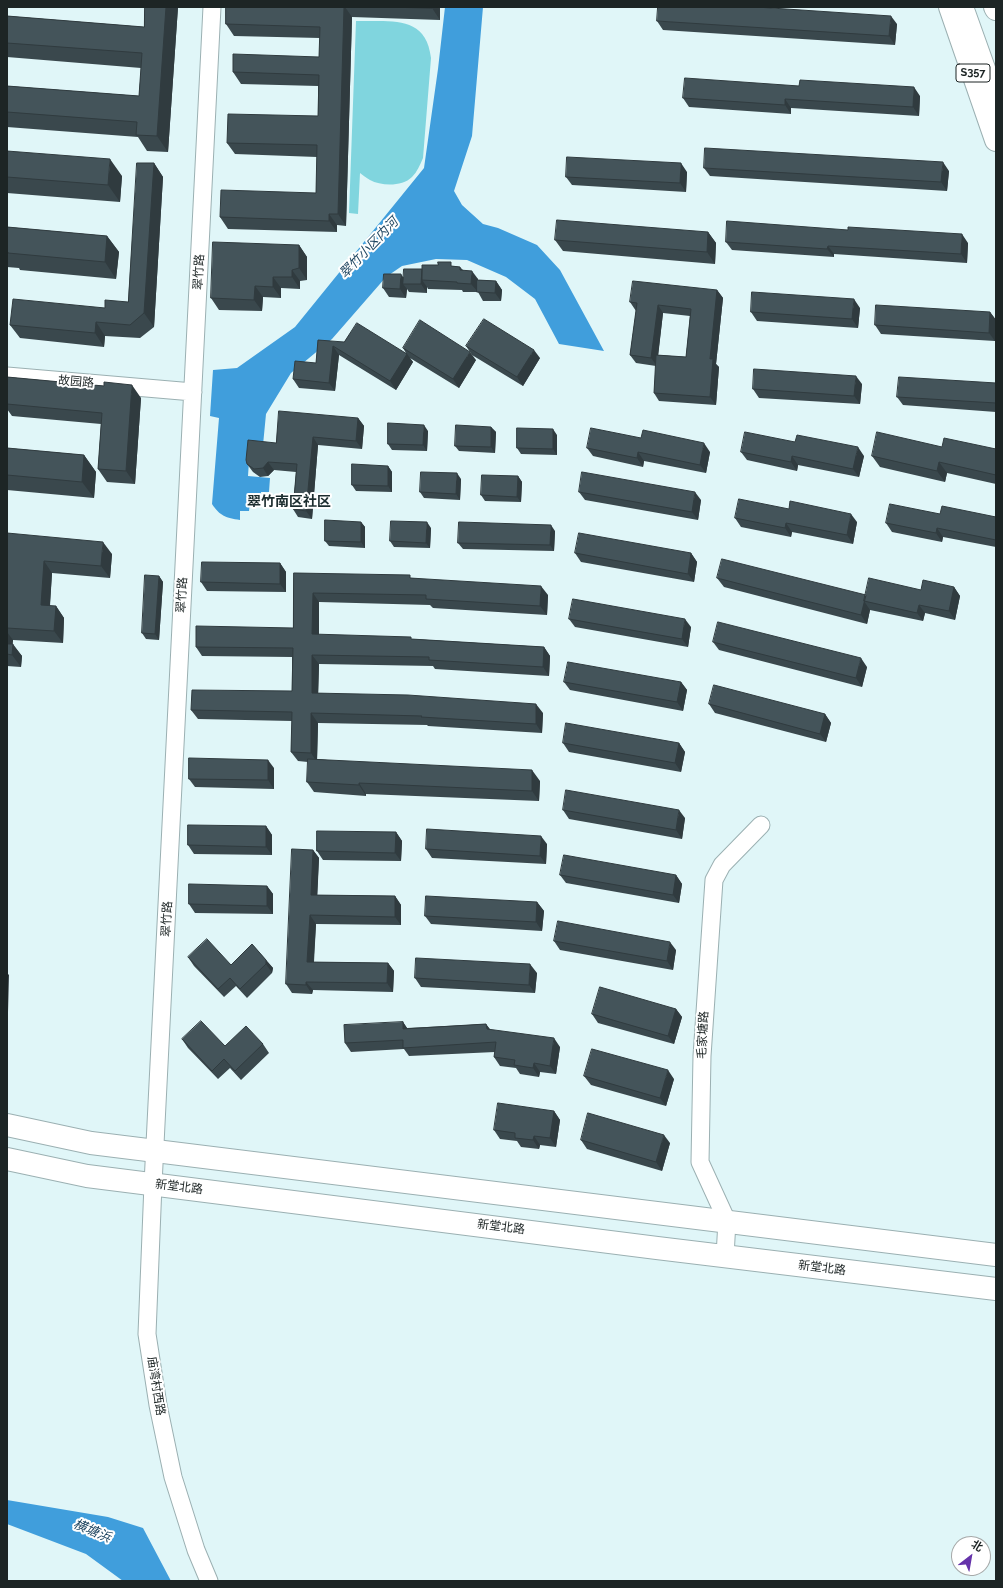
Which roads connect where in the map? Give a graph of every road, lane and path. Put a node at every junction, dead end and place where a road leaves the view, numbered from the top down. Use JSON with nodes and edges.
{"nodes":[{"id":1,"x":212,"y":7,"type":"edge"},
{"id":2,"x":950,"y":7,"type":"edge"},
{"id":3,"x":962,"y":7,"type":"edge"},
{"id":4,"x":996,"y":102,"type":"edge"},
{"id":5,"x":996,"y":140,"type":"edge"},
{"id":6,"x":7,"y":376,"type":"edge"},
{"id":7,"x":192,"y":392,"type":"junction"},
{"id":8,"x":761,"y":825,"type":"dead end"},
{"id":9,"x":7,"y":1126,"type":"edge"},
{"id":10,"x":155,"y":1151,"type":"junction"},
{"id":11,"x":7,"y":1158,"type":"edge"},
{"id":12,"x":153,"y":1184,"type":"junction"},
{"id":13,"x":727,"y":1221,"type":"junction"},
{"id":14,"x":996,"y":1255,"type":"edge"},
{"id":15,"x":725,"y":1256,"type":"junction"},
{"id":16,"x":996,"y":1289,"type":"edge"},
{"id":17,"x":209,"y":1581,"type":"edge"}],
"edges":[{"from":1,"to":7,"type":"street","name":"翠竹路"},
{"from":2,"to":5,"type":"main road","number":"S357"},
{"from":3,"to":4,"type":"main road"},
{"from":6,"to":7,"type":"street","name":"故园路"},
{"from":7,"to":10,"type":"street","name":"翠竹路"},
{"from":8,"to":13,"type":"street","name":"毛家塘路"},
{"from":9,"to":10,"type":"main road"},
{"from":10,"to":12,"type":"street","name":"翠竹路"},
{"from":10,"to":13,"type":"main road"},
{"from":11,"to":12,"type":"main road","name":"新堂北路"},
{"from":12,"to":15,"type":"main road","name":"新堂北路"},
{"from":12,"to":17,"type":"street","name":"庙湾村西路"},
{"from":13,"to":14,"type":"main road"},
{"from":13,"to":15,"type":"street","name":"毛家塘路"},
{"from":15,"to":16,"type":"main road","name":"新堂北路"}]}
